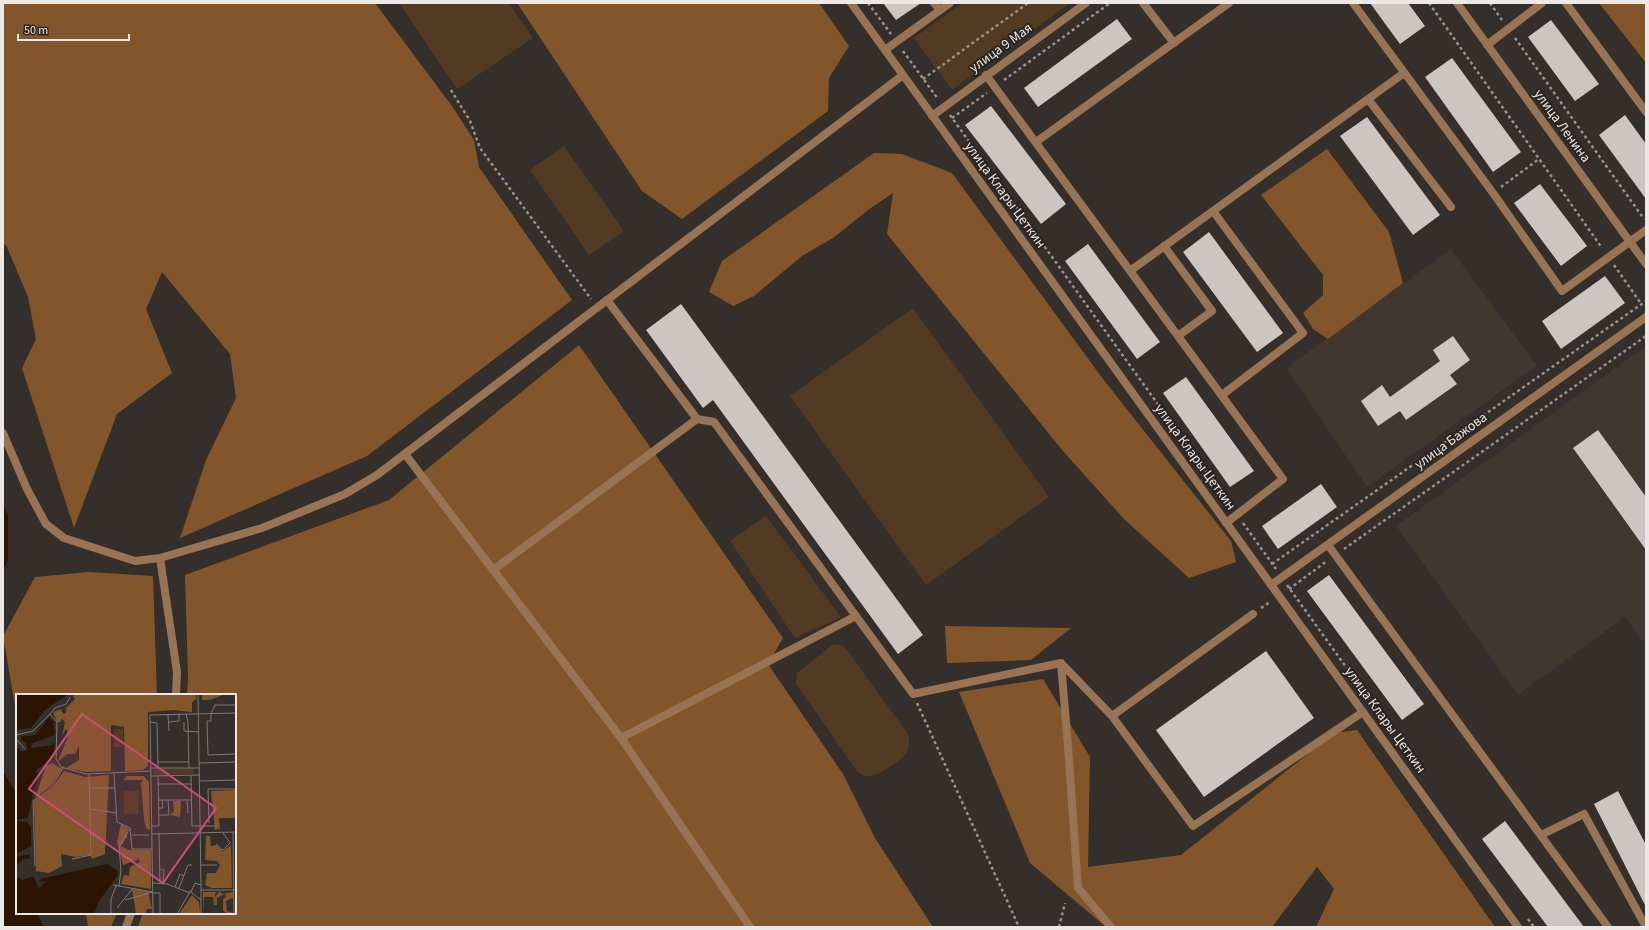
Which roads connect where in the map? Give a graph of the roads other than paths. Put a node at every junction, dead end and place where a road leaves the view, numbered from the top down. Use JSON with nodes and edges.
{"nodes":[{"id":1,"x":851,"y":3,"type":"edge"},
{"id":2,"x":934,"y":3,"type":"edge"},
{"id":3,"x":950,"y":3,"type":"edge"},
{"id":4,"x":1086,"y":3,"type":"edge"},
{"id":5,"x":1143,"y":3,"type":"edge"},
{"id":6,"x":1229,"y":3,"type":"edge"},
{"id":7,"x":1352,"y":3,"type":"edge"},
{"id":8,"x":1457,"y":3,"type":"edge"},
{"id":9,"x":1542,"y":3,"type":"edge"},
{"id":10,"x":1566,"y":3,"type":"edge"},
{"id":11,"x":940,"y":10,"type":"junction"},
{"id":12,"x":1174,"y":43,"type":"junction"},
{"id":13,"x":1487,"y":45,"type":"junction"},
{"id":14,"x":885,"y":50,"type":"junction"},
{"id":15,"x":1404,"y":72,"type":"junction"},
{"id":16,"x":903,"y":74,"type":"junction"},
{"id":17,"x":986,"y":75,"type":"junction"},
{"id":18,"x":1368,"y":99,"type":"junction"},
{"id":19,"x":1646,"y":112,"type":"edge"},
{"id":20,"x":932,"y":116,"type":"junction"},
{"id":21,"x":1036,"y":142,"type":"junction"},
{"id":22,"x":1451,"y":207,"type":"dead end"},
{"id":23,"x":1213,"y":211,"type":"junction"},
{"id":24,"x":1646,"y":230,"type":"edge"},
{"id":25,"x":1629,"y":241,"type":"junction"},
{"id":26,"x":1164,"y":246,"type":"junction"},
{"id":27,"x":1646,"y":264,"type":"edge"},
{"id":28,"x":1130,"y":271,"type":"junction"},
{"id":29,"x":607,"y":300,"type":"junction"},
{"id":30,"x":1646,"y":318,"type":"edge"},
{"id":31,"x":1178,"y":336,"type":"junction"},
{"id":32,"x":1222,"y":395,"type":"junction"},
{"id":33,"x":697,"y":419,"type":"junction"},
{"id":34,"x":3,"y":433,"type":"edge"},
{"id":35,"x":405,"y":454,"type":"junction"},
{"id":36,"x":1226,"y":523,"type":"junction"},
{"id":37,"x":1328,"y":545,"type":"junction"},
{"id":38,"x":160,"y":558,"type":"junction"},
{"id":39,"x":493,"y":570,"type":"junction"},
{"id":40,"x":1271,"y":586,"type":"junction"},
{"id":41,"x":1253,"y":614,"type":"road end"},
{"id":42,"x":856,"y":616,"type":"junction"},
{"id":43,"x":1061,"y":663,"type":"junction"},
{"id":44,"x":176,"y":694,"type":"edge"},
{"id":45,"x":1363,"y":712,"type":"junction"},
{"id":46,"x":1112,"y":716,"type":"junction"},
{"id":47,"x":621,"y":738,"type":"junction"},
{"id":48,"x":1541,"y":835,"type":"junction"},
{"id":49,"x":131,"y":914,"type":"edge"},
{"id":50,"x":126,"y":927,"type":"edge"},
{"id":51,"x":750,"y":927,"type":"edge"},
{"id":52,"x":1111,"y":927,"type":"edge"},
{"id":53,"x":1518,"y":927,"type":"edge"},
{"id":54,"x":1608,"y":927,"type":"edge"},
{"id":55,"x":1646,"y":927,"type":"edge"}],
"edges":[{"from":1,"to":14,"type":"street","name":"улица Клары Цеткин"},
{"from":2,"to":11,"type":"street"},
{"from":3,"to":11,"type":"street"},
{"from":4,"to":17,"type":"street","name":"улица 9 Мая"},
{"from":5,"to":12,"type":"street"},
{"from":6,"to":12,"type":"street"},
{"from":7,"to":15,"type":"street"},
{"from":8,"to":13,"type":"street","name":"улица Ленина"},
{"from":9,"to":13,"type":"street"},
{"from":10,"to":19,"type":"street"},
{"from":11,"to":14,"type":"street"},
{"from":12,"to":21,"type":"street"},
{"from":13,"to":25,"type":"street","name":"улица Ленина"},
{"from":14,"to":16,"type":"street","name":"улица Клары Цеткин"},
{"from":15,"to":18,"type":"street"},
{"from":15,"to":25,"type":"street"},
{"from":16,"to":20,"type":"street","name":"улица Клары Цеткин"},
{"from":16,"to":29,"type":"street"},
{"from":17,"to":20,"type":"street","name":"улица 9 Мая"},
{"from":17,"to":21,"type":"street"},
{"from":18,"to":22,"type":"street"},
{"from":18,"to":23,"type":"street"},
{"from":20,"to":36,"type":"street","name":"улица Клары Цеткин"},
{"from":21,"to":28,"type":"street"},
{"from":23,"to":26,"type":"street"},
{"from":23,"to":32,"type":"street"},
{"from":24,"to":25,"type":"street"},
{"from":25,"to":27,"type":"street","name":"улица Ленина"},
{"from":26,"to":28,"type":"street"},
{"from":26,"to":31,"type":"street"},
{"from":28,"to":31,"type":"street"},
{"from":29,"to":33,"type":"street"},
{"from":29,"to":35,"type":"street"},
{"from":30,"to":37,"type":"street","name":"улица Бажова"},
{"from":31,"to":32,"type":"street"},
{"from":32,"to":36,"type":"street"},
{"from":33,"to":39,"type":"street"},
{"from":33,"to":42,"type":"street"},
{"from":34,"to":38,"type":"street"},
{"from":35,"to":38,"type":"street"},
{"from":35,"to":39,"type":"street"},
{"from":36,"to":40,"type":"street","name":"улица Клары Цеткин"},
{"from":37,"to":40,"type":"street","name":"улица Бажова"},
{"from":37,"to":48,"type":"street"},
{"from":38,"to":44,"type":"street"},
{"from":39,"to":47,"type":"street"},
{"from":40,"to":45,"type":"street","name":"улица Клары Цеткин"},
{"from":41,"to":46,"type":"street"},
{"from":42,"to":43,"type":"street"},
{"from":42,"to":47,"type":"street"},
{"from":43,"to":46,"type":"street"},
{"from":43,"to":52,"type":"street"},
{"from":45,"to":46,"type":"street"},
{"from":45,"to":53,"type":"street","name":"улица Клары Цеткин"},
{"from":47,"to":51,"type":"street"},
{"from":48,"to":54,"type":"street"},
{"from":48,"to":55,"type":"street"},
{"from":49,"to":50,"type":"street"}]}
